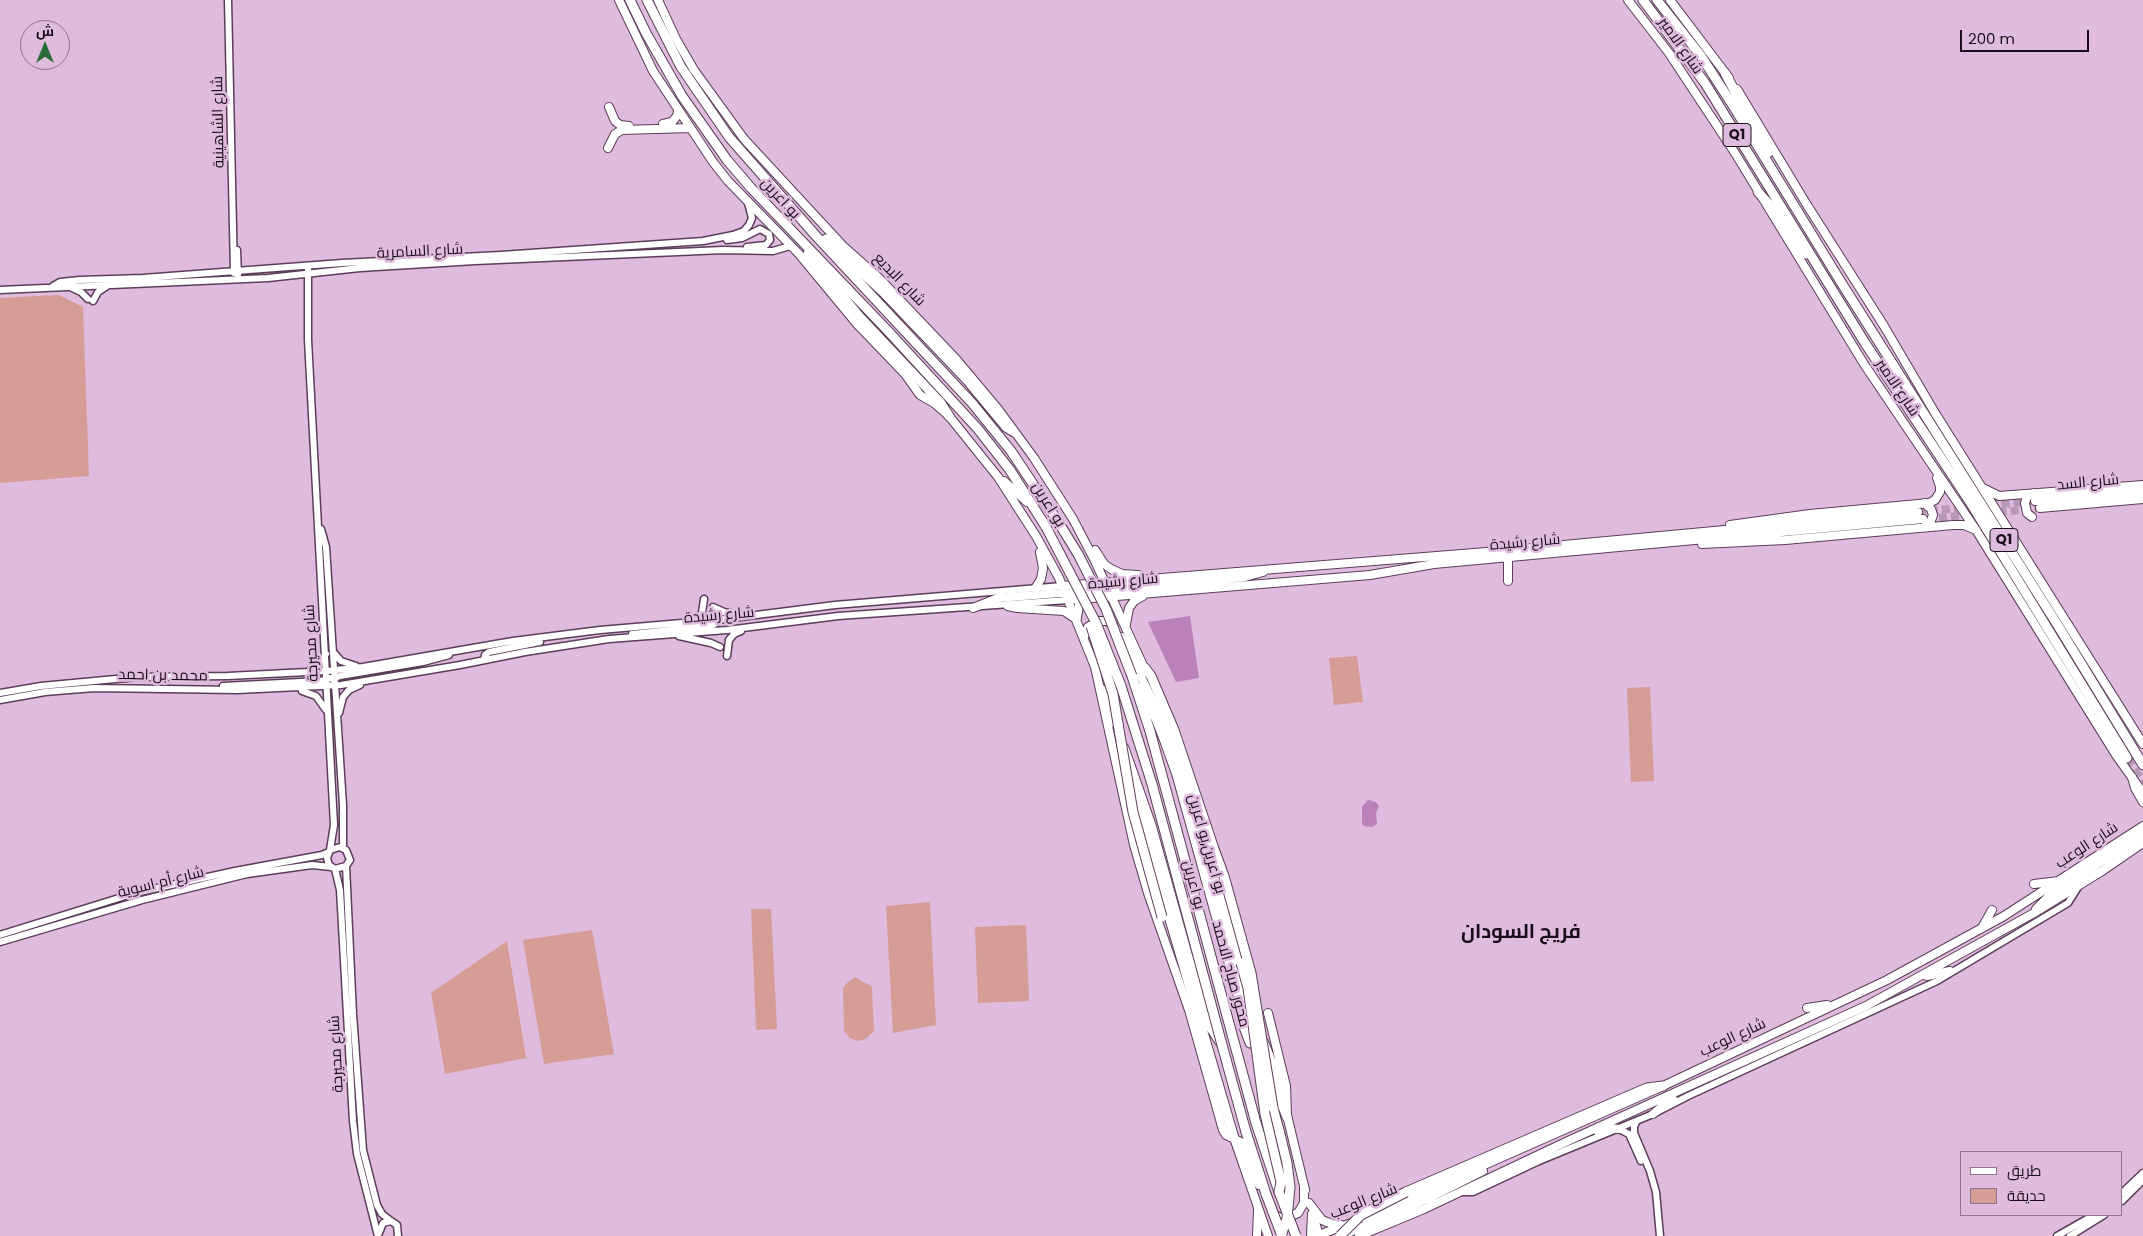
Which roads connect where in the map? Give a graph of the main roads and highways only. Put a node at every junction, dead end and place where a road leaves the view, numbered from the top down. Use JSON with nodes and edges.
{"nodes":[{"id":1,"x":618,"y":0,"type":"edge"},
{"id":2,"x":630,"y":0,"type":"edge"},
{"id":3,"x":647,"y":0,"type":"edge"},
{"id":4,"x":658,"y":0,"type":"edge"},
{"id":5,"x":1628,"y":0,"type":"edge"},
{"id":6,"x":1643,"y":0,"type":"edge"},
{"id":7,"x":1657,"y":0,"type":"edge"},
{"id":8,"x":1670,"y":0,"type":"edge"},
{"id":9,"x":1725,"y":73,"type":"junction"},
{"id":10,"x":609,"y":107,"type":"dead end"},
{"id":11,"x":678,"y":111,"type":"junction"},
{"id":12,"x":690,"y":128,"type":"junction"},
{"id":13,"x":608,"y":148,"type":"dead end"},
{"id":14,"x":1758,"y":192,"type":"junction"},
{"id":15,"x":1789,"y":198,"type":"junction"},
{"id":16,"x":808,"y":226,"type":"junction"},
{"id":17,"x":801,"y":241,"type":"junction"},
{"id":18,"x":1825,"y":275,"type":"junction"},
{"id":19,"x":949,"y":416,"type":"junction"},
{"id":20,"x":1014,"y":432,"type":"junction"},
{"id":21,"x":1926,"y":456,"type":"junction"},
{"id":22,"x":998,"y":477,"type":"junction"},
{"id":23,"x":2143,"y":485,"type":"edge"},
{"id":24,"x":1983,"y":488,"type":"junction"},
{"id":25,"x":2143,"y":492,"type":"edge"},
{"id":26,"x":2034,"y":497,"type":"junction"},
{"id":27,"x":2143,"y":500,"type":"edge"},
{"id":28,"x":1924,"y":503,"type":"junction"},
{"id":29,"x":2040,"y":508,"type":"tunnel mouth"},
{"id":30,"x":1918,"y":512,"type":"tunnel mouth"},
{"id":31,"x":2032,"y":517,"type":"dead end"},
{"id":32,"x":1073,"y":519,"type":"junction"},
{"id":33,"x":1923,"y":519,"type":"tunnel mouth"},
{"id":34,"x":1919,"y":528,"type":"junction"},
{"id":35,"x":1976,"y":530,"type":"junction"},
{"id":36,"x":1693,"y":533,"type":"junction"},
{"id":37,"x":1036,"y":536,"type":"junction"},
{"id":38,"x":1678,"y":542,"type":"junction"},
{"id":39,"x":1508,"y":558,"type":"junction"},
{"id":40,"x":1095,"y":561,"type":"junction"},
{"id":41,"x":1270,"y":569,"type":"junction"},
{"id":42,"x":1224,"y":573,"type":"junction"},
{"id":43,"x":1508,"y":581,"type":"dead end"},
{"id":44,"x":1095,"y":583,"type":"junction"},
{"id":45,"x":1078,"y":584,"type":"junction"},
{"id":46,"x":1036,"y":587,"type":"road end"},
{"id":47,"x":1109,"y":590,"type":"junction"},
{"id":48,"x":1088,"y":592,"type":"junction"},
{"id":49,"x":1065,"y":593,"type":"junction"},
{"id":50,"x":1147,"y":594,"type":"junction"},
{"id":51,"x":1082,"y":599,"type":"junction"},
{"id":52,"x":1008,"y":606,"type":"road end"},
{"id":53,"x":973,"y":608,"type":"road end"},
{"id":54,"x":1090,"y":609,"type":"junction"},
{"id":55,"x":1077,"y":620,"type":"junction"},
{"id":56,"x":1126,"y":626,"type":"junction"},
{"id":57,"x":1084,"y":637,"type":"junction"},
{"id":58,"x":1145,"y":668,"type":"junction"},
{"id":59,"x":1132,"y":676,"type":"junction"},
{"id":60,"x":1101,"y":689,"type":"junction"},
{"id":61,"x":1150,"y":710,"type":"junction"},
{"id":62,"x":1164,"y":718,"type":"junction"},
{"id":63,"x":2143,"y":744,"type":"edge"},
{"id":64,"x":2127,"y":758,"type":"tunnel mouth"},
{"id":65,"x":1116,"y":759,"type":"junction"},
{"id":66,"x":2143,"y":765,"type":"edge"},
{"id":67,"x":2132,"y":777,"type":"junction"},
{"id":68,"x":2143,"y":786,"type":"edge"},
{"id":69,"x":2143,"y":792,"type":"edge"},
{"id":70,"x":2143,"y":802,"type":"edge"},
{"id":71,"x":1203,"y":818,"type":"junction"},
{"id":72,"x":2143,"y":818,"type":"edge"},
{"id":73,"x":2143,"y":826,"type":"edge"},
{"id":74,"x":2130,"y":835,"type":"junction"},
{"id":75,"x":2143,"y":835,"type":"edge"},
{"id":76,"x":2143,"y":843,"type":"edge"},
{"id":77,"x":2061,"y":880,"type":"junction"},
{"id":78,"x":2034,"y":884,"type":"dead end"},
{"id":79,"x":1992,"y":910,"type":"dead end"},
{"id":80,"x":2034,"y":913,"type":"junction"},
{"id":81,"x":1981,"y":930,"type":"junction"},
{"id":82,"x":1950,"y":971,"type":"road end"},
{"id":83,"x":1918,"y":979,"type":"junction"},
{"id":84,"x":1191,"y":990,"type":"junction"},
{"id":85,"x":1839,"y":1003,"type":"junction"},
{"id":86,"x":1806,"y":1008,"type":"dead end"},
{"id":87,"x":1253,"y":1020,"type":"junction"},
{"id":88,"x":1222,"y":1044,"type":"junction"},
{"id":89,"x":1663,"y":1086,"type":"junction"},
{"id":90,"x":1688,"y":1087,"type":"junction"},
{"id":91,"x":1273,"y":1108,"type":"junction"},
{"id":92,"x":1653,"y":1114,"type":"road end"},
{"id":93,"x":1287,"y":1117,"type":"junction"},
{"id":94,"x":1619,"y":1128,"type":"road end"},
{"id":95,"x":1234,"y":1138,"type":"junction"},
{"id":96,"x":1570,"y":1140,"type":"junction"},
{"id":97,"x":1498,"y":1160,"type":"junction"},
{"id":98,"x":1304,"y":1185,"type":"junction"},
{"id":99,"x":1279,"y":1192,"type":"junction"},
{"id":100,"x":1309,"y":1203,"type":"junction"},
{"id":101,"x":1258,"y":1210,"type":"junction"},
{"id":102,"x":1270,"y":1211,"type":"junction"},
{"id":103,"x":1348,"y":1224,"type":"junction"},
{"id":104,"x":1367,"y":1234,"type":"edge"},
{"id":105,"x":1257,"y":1236,"type":"edge"},
{"id":106,"x":1268,"y":1236,"type":"edge"},
{"id":107,"x":1281,"y":1236,"type":"edge"},
{"id":108,"x":1296,"y":1236,"type":"edge"},
{"id":109,"x":1316,"y":1236,"type":"edge"},
{"id":110,"x":1340,"y":1236,"type":"edge"},
{"id":111,"x":1359,"y":1236,"type":"edge"}],
"edges":[{"from":1,"to":11,"type":"main road"},
{"from":2,"to":17,"type":"highway","name":"بو اعرين"},
{"from":3,"to":16,"type":"highway","name":"بو اعرين"},
{"from":4,"to":20,"type":"main road","name":"شارع البديع"},
{"from":5,"to":14,"type":"main road","name":"شارع الامير"},
{"from":6,"to":18,"type":"highway","name":"شارع الامير","number":"Q1"},
{"from":7,"to":15,"type":"highway","name":"شارع الامير","number":"Q1"},
{"from":8,"to":9,"type":"main road","name":"شارع الامير"},
{"from":9,"to":15,"type":"highway"},
{"from":9,"to":24,"type":"main road","name":"شارع الامير"},
{"from":10,"to":11,"type":"main road"},
{"from":11,"to":12,"type":"main road"},
{"from":12,"to":13,"type":"main road"},
{"from":12,"to":19,"type":"main road"},
{"from":14,"to":18,"type":"highway"},
{"from":14,"to":21,"type":"main road","name":"شارع الامير"},
{"from":15,"to":66,"type":"highway","name":"شارع الامير","number":"Q1"},
{"from":16,"to":20,"type":"highway"},
{"from":16,"to":59,"type":"highway","name":"بو اعرين","bridge":true},
{"from":17,"to":19,"type":"highway"},
{"from":17,"to":54,"type":"highway","name":"بو اعرين","bridge":true},
{"from":18,"to":64,"type":"highway","name":"شارع الامير","number":"Q1"},
{"from":19,"to":22,"type":"main road","name":"بو اعرين"},
{"from":20,"to":32,"type":"main road","name":"شارع البديع"},
{"from":21,"to":28,"type":"main road"},
{"from":21,"to":35,"type":"main road","name":"شارع الامير"},
{"from":22,"to":37,"type":"main road","name":"بو اعرين"},
{"from":22,"to":45,"type":"main road"},
{"from":23,"to":26,"type":"main road"},
{"from":24,"to":26,"type":"main road"},
{"from":24,"to":63,"type":"main road","name":"شارع الامير"},
{"from":25,"to":26,"type":"main road","name":"شارع السد"},
{"from":26,"to":31,"type":"main road"},
{"from":27,"to":29,"type":"main road","name":"شارع السد"},
{"from":28,"to":34,"type":"main road"},
{"from":28,"to":36,"type":"main road"},
{"from":30,"to":36,"type":"main road","name":"شارع رشيدة"},
{"from":32,"to":40,"type":"main road","name":"شارع البديع"},
{"from":32,"to":42,"type":"main road"},
{"from":33,"to":38,"type":"main road","name":"شارع رشيدة"},
{"from":34,"to":35,"type":"main road"},
{"from":34,"to":38,"type":"main road"},
{"from":35,"to":67,"type":"main road","name":"شارع الامير"},
{"from":36,"to":41,"type":"main road","name":"شارع رشيدة"},
{"from":37,"to":46,"type":"main road"},
{"from":37,"to":49,"type":"main road","name":"بو اعرين"},
{"from":38,"to":39,"type":"main road","name":"شارع رشيدة"},
{"from":39,"to":43,"type":"main road"},
{"from":39,"to":50,"type":"main road","name":"شارع رشيدة"},
{"from":40,"to":44,"type":"main road"},
{"from":40,"to":47,"type":"main road","name":"شارع البديع"},
{"from":41,"to":42,"type":"main road","name":"شارع رشيدة"},
{"from":41,"to":47,"type":"main road"},
{"from":42,"to":47,"type":"main road","name":"شارع رشيدة"},
{"from":44,"to":45,"type":"main road","name":"شارع رشيدة"},
{"from":44,"to":47,"type":"main road","name":"شارع رشيدة"},
{"from":44,"to":48,"type":"main road"},
{"from":45,"to":48,"type":"main road"},
{"from":45,"to":49,"type":"main road","name":"شارع رشيدة"},
{"from":47,"to":48,"type":"main road"},
{"from":47,"to":50,"type":"main road","name":"شارع رشيدة"},
{"from":47,"to":51,"type":"main road","name":"شارع رشيدة"},
{"from":47,"to":56,"type":"main road","name":"بو اعرين"},
{"from":48,"to":49,"type":"main road"},
{"from":48,"to":51,"type":"main road"},
{"from":49,"to":51,"type":"main road","name":"شارع رشيدة"},
{"from":49,"to":53,"type":"main road"},
{"from":49,"to":55,"type":"main road","name":"بو اعرين"},
{"from":50,"to":56,"type":"main road"},
{"from":51,"to":55,"type":"main road"},
{"from":52,"to":55,"type":"main road"},
{"from":54,"to":84,"type":"highway","bridge":true},
{"from":54,"to":88,"type":"highway","name":"بو اعرين","bridge":true},
{"from":55,"to":57,"type":"main road","name":"بو اعرين"},
{"from":56,"to":58,"type":"main road","name":"بو اعرين"},
{"from":57,"to":60,"type":"main road","name":"بو اعرين"},
{"from":57,"to":62,"type":"main road"},
{"from":58,"to":62,"type":"main road","name":"بو اعرين"},
{"from":58,"to":71,"type":"highway"},
{"from":59,"to":61,"type":"highway","name":"بو اعرين"},
{"from":59,"to":99,"type":"highway","name":"محور صباح الاحمد"},
{"from":60,"to":65,"type":"main road","name":"بو اعرين"},
{"from":60,"to":88,"type":"highway"},
{"from":61,"to":91,"type":"highway","name":"بو اعرين,بو اعرين","bridge":true},
{"from":61,"to":93,"type":"highway"},
{"from":62,"to":87,"type":"main road","name":"بو اعرين"},
{"from":65,"to":84,"type":"highway"},
{"from":65,"to":95,"type":"main road","name":"بو اعرين"},
{"from":67,"to":68,"type":"main road"},
{"from":67,"to":69,"type":"main road","name":"شارع الامير"},
{"from":67,"to":70,"type":"main road"},
{"from":71,"to":91,"type":"highway","bridge":true},
{"from":71,"to":99,"type":"highway","bridge":true},
{"from":72,"to":74,"type":"main road"},
{"from":73,"to":74,"type":"main road","name":"شارع الوعب"},
{"from":74,"to":77,"type":"main road","name":"شارع الوعب"},
{"from":75,"to":80,"type":"main road"},
{"from":76,"to":80,"type":"main road","name":"شارع الوعب"},
{"from":77,"to":78,"type":"main road"},
{"from":77,"to":81,"type":"main road","name":"شارع الوعب"},
{"from":79,"to":81,"type":"main road"},
{"from":80,"to":83,"type":"main road","name":"شارع الوعب"},
{"from":81,"to":85,"type":"main road","name":"شارع الوعب"},
{"from":82,"to":83,"type":"main road"},
{"from":83,"to":90,"type":"main road","name":"شارع الوعب"},
{"from":84,"to":95,"type":"highway"},
{"from":85,"to":86,"type":"main road"},
{"from":85,"to":89,"type":"main road","name":"شارع الوعب"},
{"from":87,"to":93,"type":"main road","name":"بو اعرين"},
{"from":87,"to":93,"type":"main road"},
{"from":88,"to":107,"type":"highway","name":"بو اعرين","bridge":true},
{"from":89,"to":97,"type":"main road","name":"شارع الوعب"},
{"from":89,"to":110,"type":"highway","bridge":true},
{"from":90,"to":92,"type":"main road"},
{"from":90,"to":96,"type":"main road","name":"شارع الوعب"},
{"from":91,"to":107,"type":"highway","bridge":true},
{"from":93,"to":98,"type":"main road","name":"بو اعرين"},
{"from":94,"to":96,"type":"main road"},
{"from":95,"to":101,"type":"main road"},
{"from":95,"to":102,"type":"main road"},
{"from":96,"to":104,"type":"main road","name":"شارع الوعب"},
{"from":97,"to":103,"type":"main road","name":"شارع الوعب"},
{"from":97,"to":110,"type":"main road"},
{"from":98,"to":100,"type":"main road","name":"بو اعرين"},
{"from":98,"to":102,"type":"main road"},
{"from":99,"to":108,"type":"highway","bridge":true},
{"from":100,"to":103,"type":"main road"},
{"from":100,"to":109,"type":"main road","name":"بو اعرين"},
{"from":101,"to":105,"type":"main road"},
{"from":101,"to":106,"type":"main road"},
{"from":102,"to":107,"type":"main road"},
{"from":103,"to":109,"type":"main road","name":"شارع الوعب"},
{"from":104,"to":111,"type":"main road","name":"شارع الوعب"}]}
